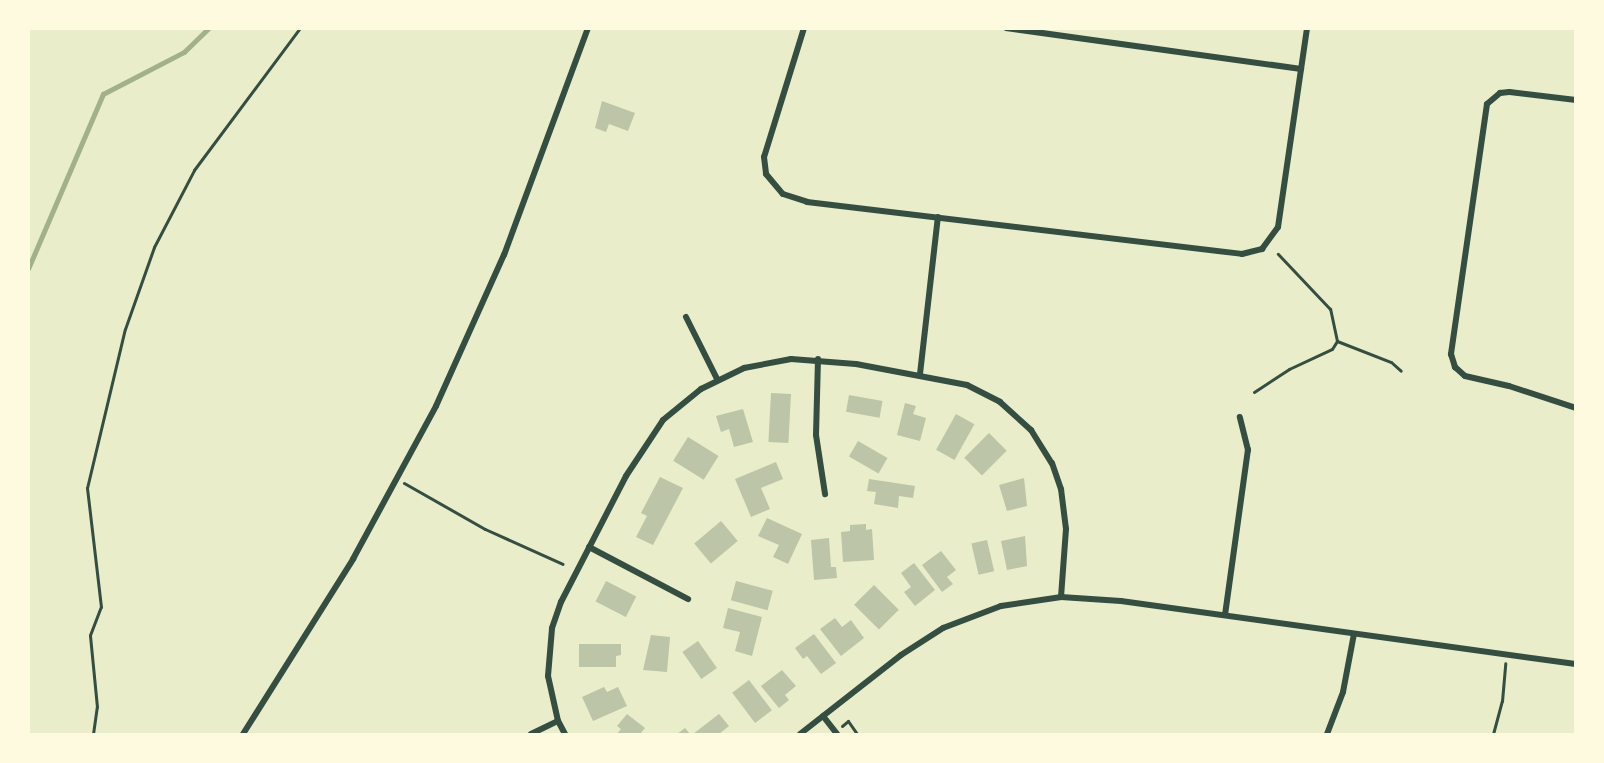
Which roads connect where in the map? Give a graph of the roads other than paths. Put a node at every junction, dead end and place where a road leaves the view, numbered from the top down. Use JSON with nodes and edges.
{"nodes":[{"id":1,"x":588,"y":28,"type":"edge"},
{"id":2,"x":804,"y":28,"type":"edge"},
{"id":3,"x":1006,"y":28,"type":"edge"},
{"id":4,"x":1307,"y":28,"type":"edge"},
{"id":5,"x":1301,"y":69,"type":"junction"},
{"id":6,"x":1575,"y":100,"type":"edge"},
{"id":7,"x":938,"y":217,"type":"junction"},
{"id":8,"x":686,"y":317,"type":"dead end"},
{"id":9,"x":818,"y":359,"type":"junction"},
{"id":10,"x":920,"y":374,"type":"junction"},
{"id":11,"x":717,"y":379,"type":"junction"},
{"id":12,"x":1575,"y":408,"type":"edge"},
{"id":13,"x":1240,"y":417,"type":"dead end"},
{"id":14,"x":825,"y":494,"type":"dead end"},
{"id":15,"x":590,"y":547,"type":"junction"},
{"id":16,"x":1061,"y":597,"type":"junction"},
{"id":17,"x":688,"y":598,"type":"dead end"},
{"id":18,"x":1224,"y":615,"type":"junction"},
{"id":19,"x":1354,"y":634,"type":"junction"},
{"id":20,"x":1575,"y":664,"type":"edge"},
{"id":21,"x":823,"y":716,"type":"junction"},
{"id":22,"x":558,"y":721,"type":"junction"},
{"id":23,"x":243,"y":735,"type":"edge"},
{"id":24,"x":531,"y":735,"type":"edge"},
{"id":25,"x":564,"y":735,"type":"edge"},
{"id":26,"x":800,"y":735,"type":"edge"},
{"id":27,"x":837,"y":735,"type":"edge"},
{"id":28,"x":1327,"y":735,"type":"edge"}],
"edges":[{"from":1,"to":23,"type":"street"},
{"from":2,"to":7,"type":"street"},
{"from":3,"to":5,"type":"street"},
{"from":4,"to":5,"type":"street"},
{"from":5,"to":7,"type":"street"},
{"from":6,"to":12,"type":"street"},
{"from":7,"to":10,"type":"street"},
{"from":8,"to":11,"type":"street"},
{"from":9,"to":10,"type":"street"},
{"from":9,"to":11,"type":"street"},
{"from":9,"to":14,"type":"street"},
{"from":10,"to":16,"type":"street"},
{"from":11,"to":15,"type":"street"},
{"from":13,"to":18,"type":"street"},
{"from":15,"to":17,"type":"street"},
{"from":15,"to":22,"type":"street"},
{"from":16,"to":18,"type":"street"},
{"from":16,"to":21,"type":"street"},
{"from":18,"to":19,"type":"street"},
{"from":19,"to":20,"type":"street"},
{"from":19,"to":28,"type":"street"},
{"from":21,"to":26,"type":"street"},
{"from":21,"to":27,"type":"street"},
{"from":22,"to":24,"type":"street"},
{"from":22,"to":25,"type":"street"}]}
